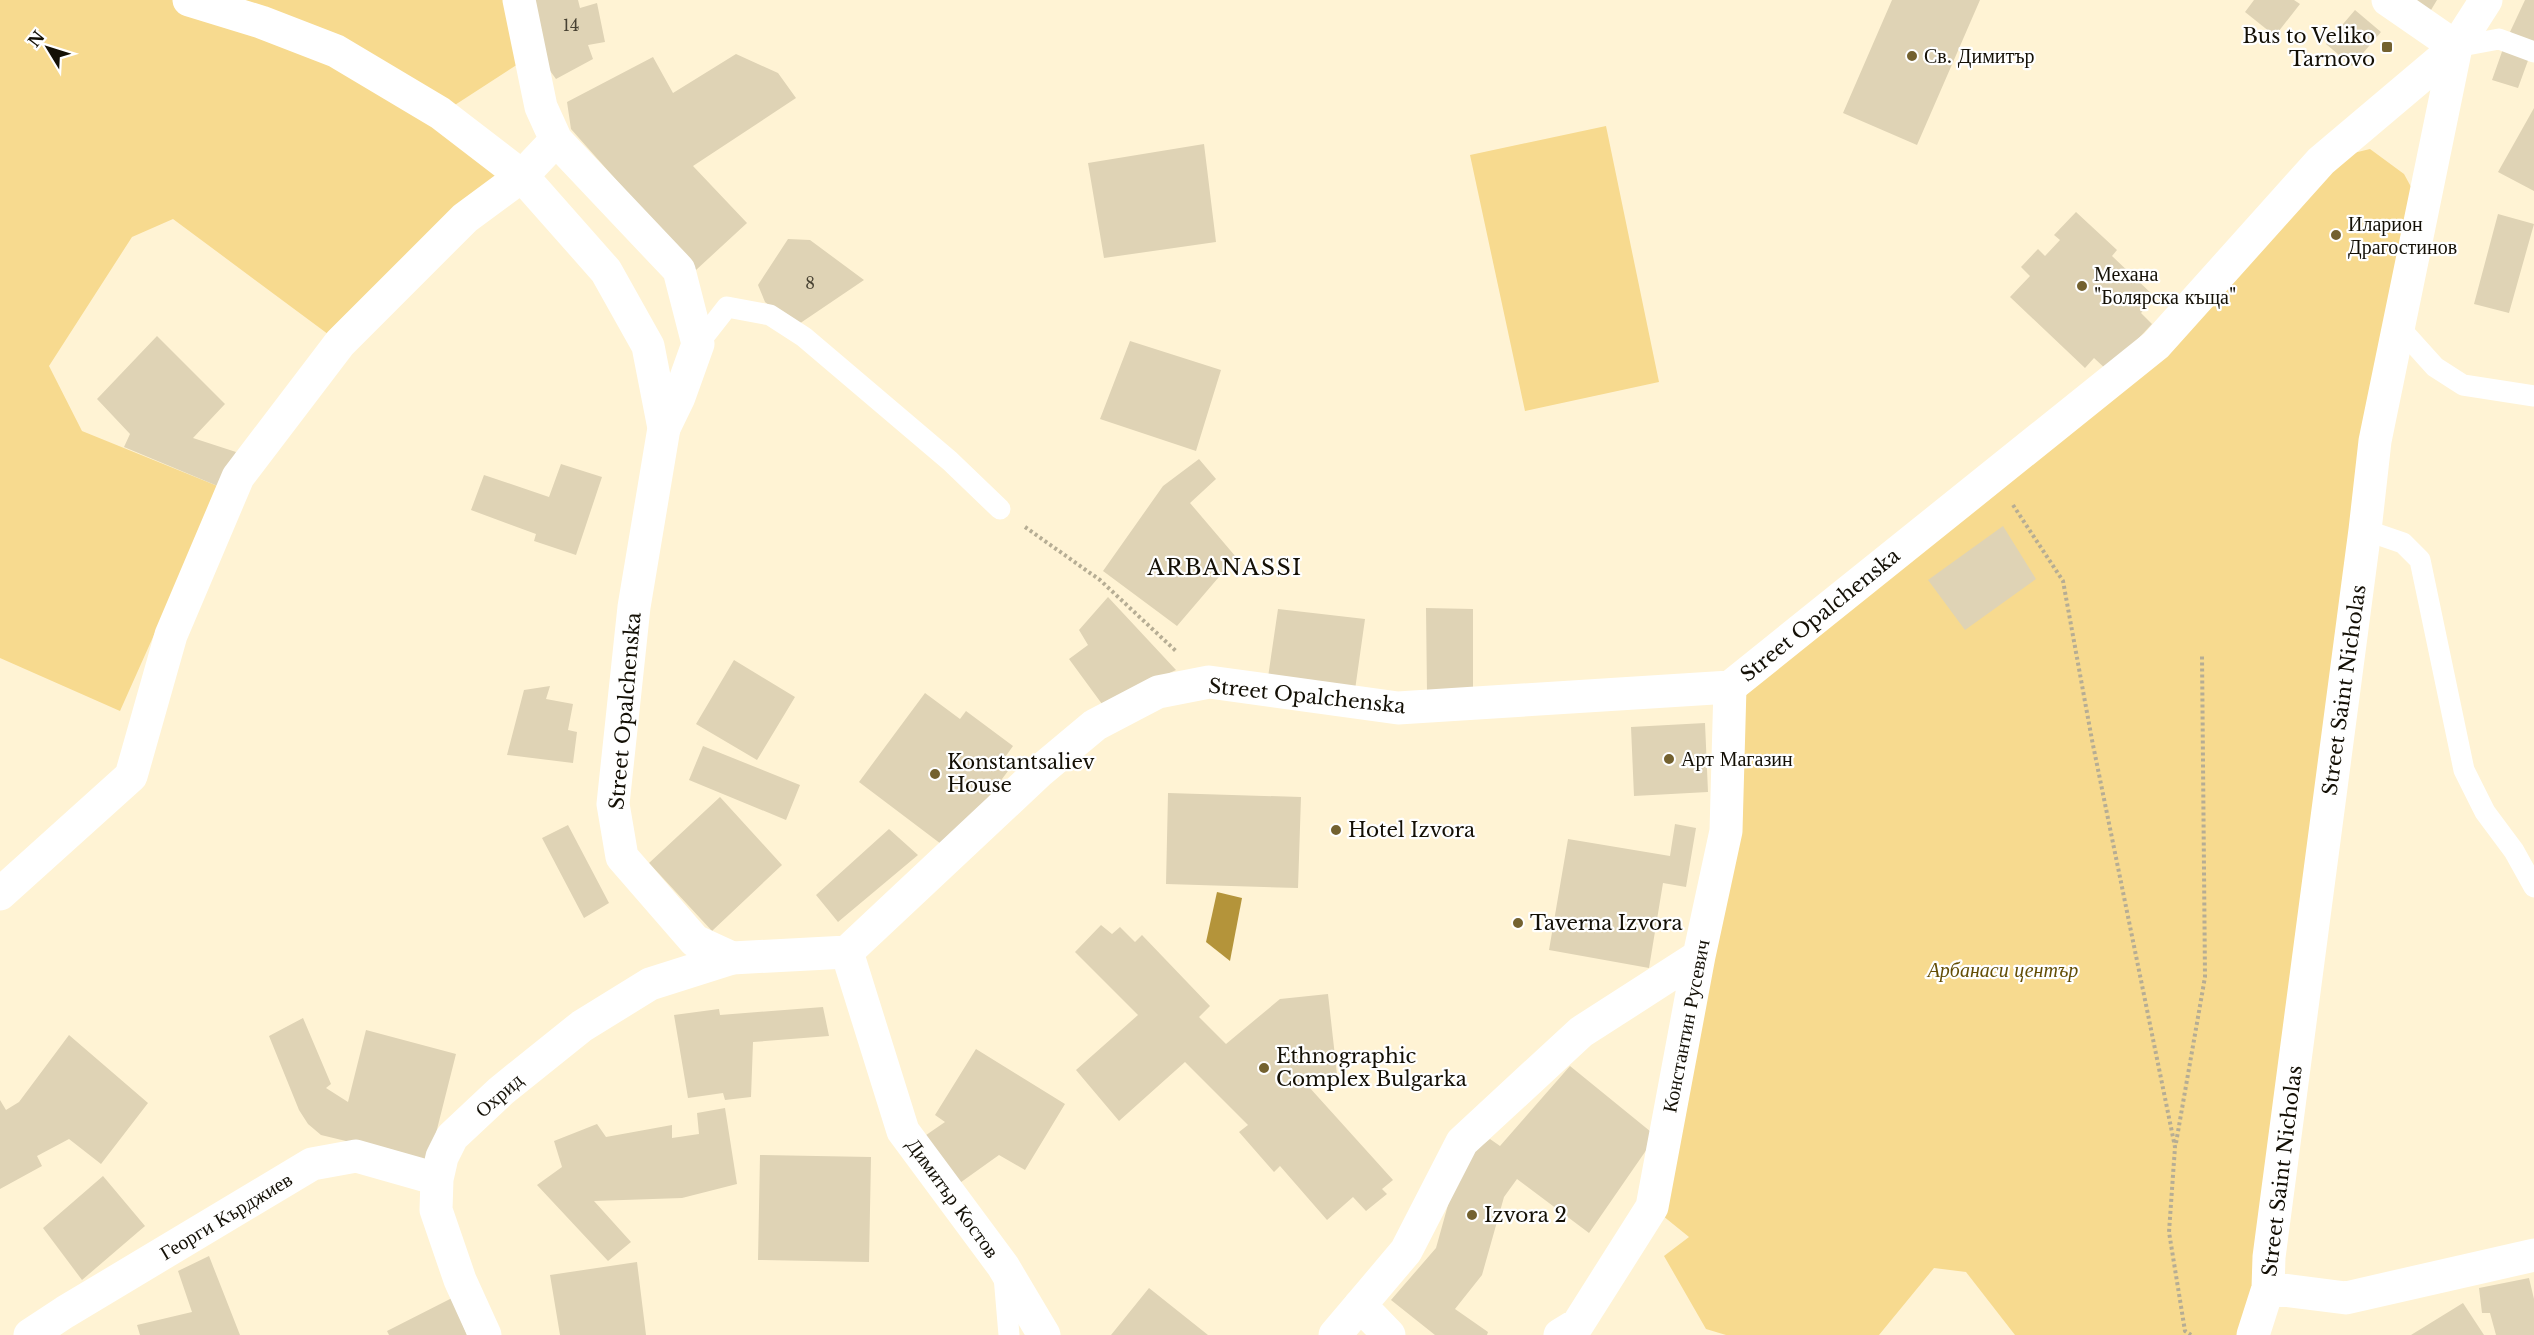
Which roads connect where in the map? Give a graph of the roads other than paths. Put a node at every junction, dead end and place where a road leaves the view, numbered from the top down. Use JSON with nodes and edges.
{"nodes":[{"id":1,"x":189,"y":0,"type":"edge"},
{"id":2,"x":519,"y":0,"type":"edge"},
{"id":3,"x":2388,"y":0,"type":"edge"},
{"id":4,"x":2486,"y":0,"type":"edge"},
{"id":5,"x":2456,"y":47,"type":"junction"},
{"id":6,"x":2534,"y":52,"type":"edge"},
{"id":7,"x":556,"y":140,"type":"junction"},
{"id":8,"x":522,"y":176,"type":"junction"},
{"id":9,"x":2398,"y":326,"type":"junction"},
{"id":10,"x":698,"y":344,"type":"junction"},
{"id":11,"x":2534,"y":396,"type":"edge"},
{"id":12,"x":664,"y":428,"type":"junction"},
{"id":13,"x":1000,"y":509,"type":"road end"},
{"id":14,"x":2365,"y":530,"type":"junction"},
{"id":15,"x":1730,"y":687,"type":"junction"},
{"id":16,"x":2534,"y":887,"type":"edge"},
{"id":17,"x":0,"y":894,"type":"edge"},
{"id":18,"x":847,"y":952,"type":"junction"},
{"id":19,"x":1699,"y":956,"type":"junction"},
{"id":20,"x":732,"y":958,"type":"junction"},
{"id":21,"x":437,"y":1179,"type":"junction"},
{"id":22,"x":2534,"y":1255,"type":"edge"},
{"id":23,"x":1003,"y":1266,"type":"junction"},
{"id":24,"x":2268,"y":1288,"type":"junction"},
{"id":25,"x":1360,"y":1305,"type":"junction"},
{"id":26,"x":30,"y":1335,"type":"edge"},
{"id":27,"x":485,"y":1335,"type":"edge"},
{"id":28,"x":1009,"y":1335,"type":"edge"},
{"id":29,"x":1044,"y":1335,"type":"edge"},
{"id":30,"x":1335,"y":1335,"type":"edge"},
{"id":31,"x":1389,"y":1335,"type":"edge"},
{"id":32,"x":1560,"y":1335,"type":"edge"},
{"id":33,"x":2253,"y":1335,"type":"edge"}],
"edges":[{"from":1,"to":8,"type":"street","name":"Street Opalchenska"},
{"from":2,"to":7,"type":"street"},
{"from":3,"to":5,"type":"street"},
{"from":4,"to":5,"type":"street"},
{"from":5,"to":6,"type":"lane"},
{"from":5,"to":9,"type":"street","name":"Street Saint Nicholas"},
{"from":5,"to":15,"type":"street","name":"Street Opalchenska"},
{"from":7,"to":8,"type":"street"},
{"from":7,"to":10,"type":"street"},
{"from":8,"to":12,"type":"street","name":"Street Opalchenska"},
{"from":8,"to":17,"type":"street"},
{"from":9,"to":11,"type":"lane"},
{"from":9,"to":14,"type":"street","name":"Street Saint Nicholas"},
{"from":10,"to":12,"type":"street"},
{"from":10,"to":13,"type":"lane"},
{"from":12,"to":20,"type":"street","name":"Street Opalchenska"},
{"from":14,"to":16,"type":"lane"},
{"from":14,"to":24,"type":"street","name":"Street Saint Nicholas"},
{"from":15,"to":18,"type":"street","name":"Street Opalchenska"},
{"from":15,"to":19,"type":"street","name":"Константин Русевич"},
{"from":18,"to":20,"type":"street","name":"Street Opalchenska"},
{"from":18,"to":23,"type":"street","name":"Димитър Костов"},
{"from":19,"to":25,"type":"street"},
{"from":19,"to":32,"type":"street","name":"Константин Русевич"},
{"from":20,"to":21,"type":"street","name":"Охрид"},
{"from":21,"to":26,"type":"street","name":"Георги Кърджиев"},
{"from":21,"to":27,"type":"street","name":"Охрид"},
{"from":22,"to":24,"type":"street"},
{"from":23,"to":28,"type":"lane"},
{"from":23,"to":29,"type":"street","name":"Димитър Костов"},
{"from":24,"to":33,"type":"street","name":"Street Saint Nicholas"},
{"from":25,"to":30,"type":"street"},
{"from":25,"to":31,"type":"street"}]}
